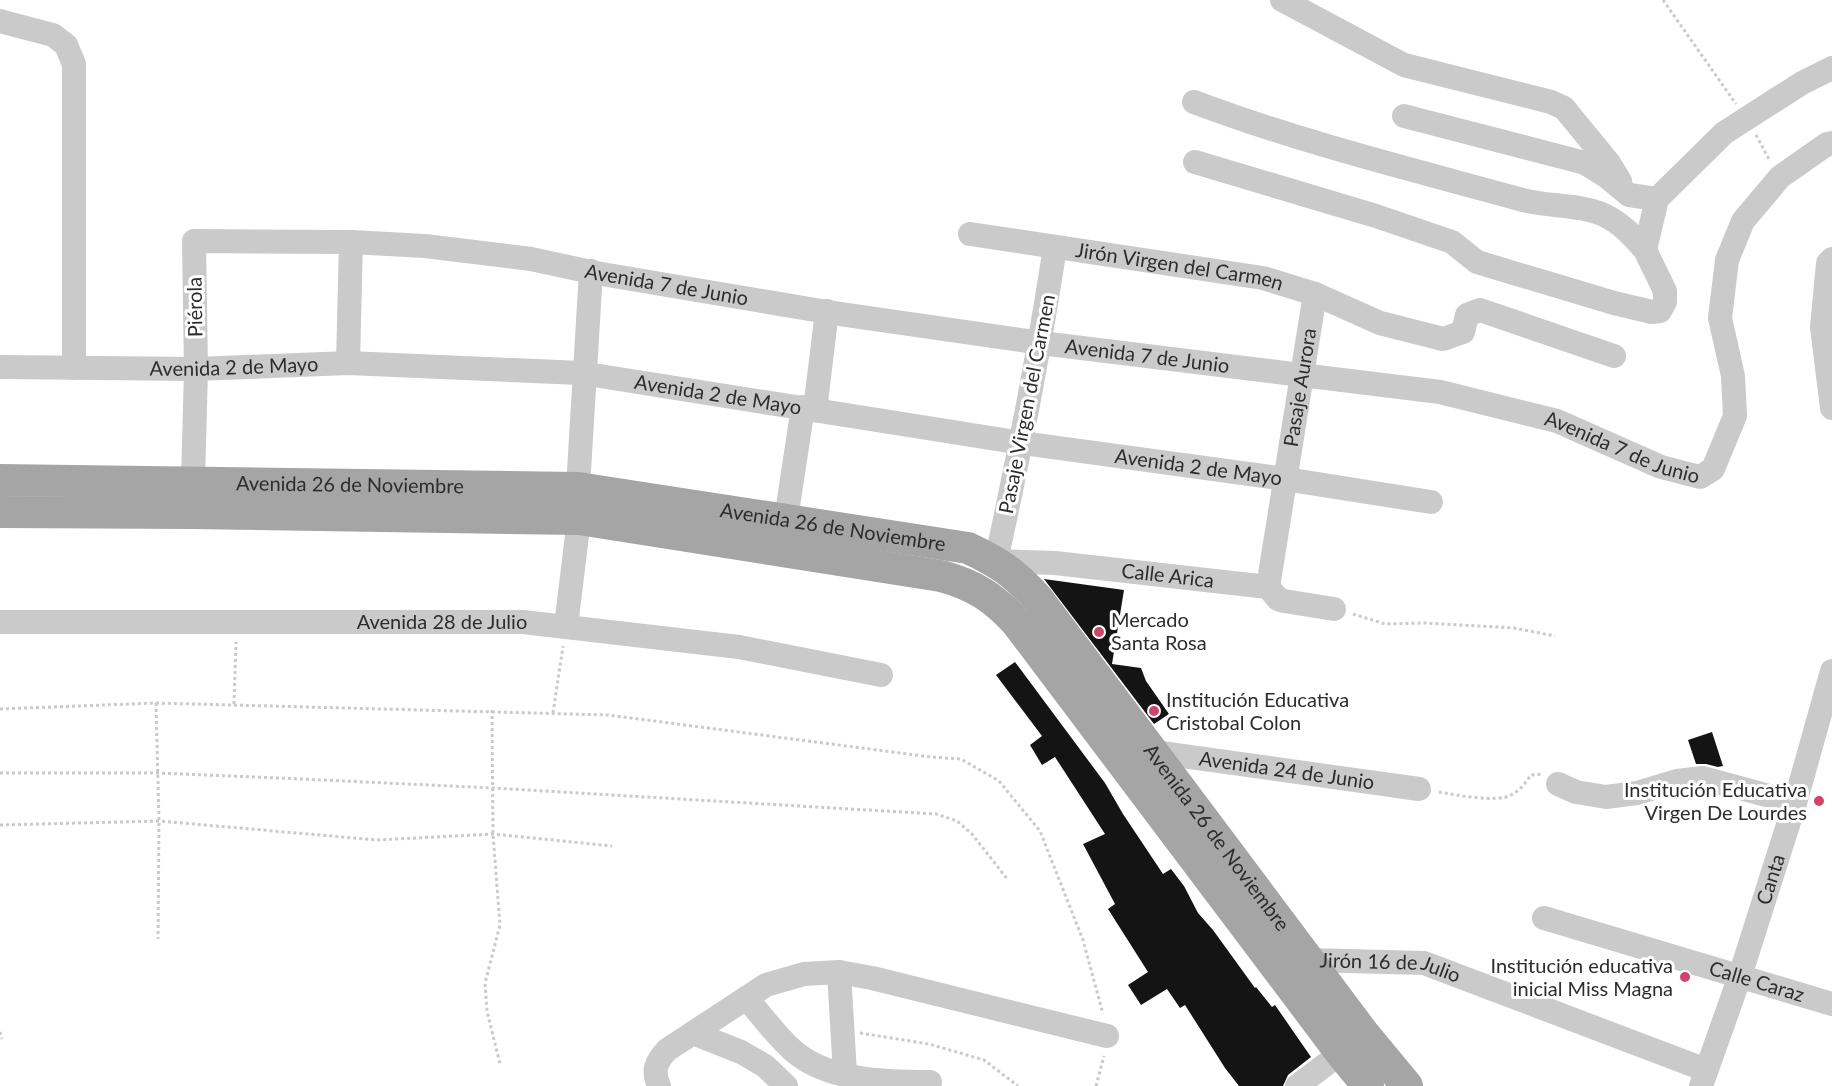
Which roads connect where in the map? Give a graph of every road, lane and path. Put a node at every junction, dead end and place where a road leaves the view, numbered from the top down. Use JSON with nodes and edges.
{"nodes":[{"id":1,"x":1282,"y":0,"type":"edge"},
{"id":2,"x":1663,"y":0,"type":"edge"},
{"id":3,"x":0,"y":21,"type":"edge"},
{"id":4,"x":1832,"y":68,"type":"edge"},
{"id":5,"x":1194,"y":102,"type":"dead end"},
{"id":6,"x":1404,"y":116,"type":"dead end"},
{"id":7,"x":1746,"y":118,"type":"junction"},
{"id":8,"x":1832,"y":143,"type":"edge"},
{"id":9,"x":1195,"y":162,"type":"dead end"},
{"id":10,"x":1780,"y":177,"type":"junction"},
{"id":11,"x":1629,"y":195,"type":"junction"},
{"id":12,"x":1657,"y":199,"type":"junction"},
{"id":13,"x":970,"y":234,"type":"dead end"},
{"id":14,"x":195,"y":241,"type":"joint"},
{"id":15,"x":351,"y":242,"type":"junction"},
{"id":16,"x":1055,"y":247,"type":"junction"},
{"id":17,"x":1646,"y":250,"type":"junction"},
{"id":18,"x":1832,"y":260,"type":"edge"},
{"id":19,"x":591,"y":272,"type":"junction"},
{"id":20,"x":1315,"y":294,"type":"junction"},
{"id":21,"x":827,"y":312,"type":"junction"},
{"id":22,"x":1041,"y":343,"type":"junction"},
{"id":23,"x":1614,"y":356,"type":"dead end"},
{"id":24,"x":348,"y":363,"type":"junction"},
{"id":25,"x":0,"y":367,"type":"edge"},
{"id":26,"x":74,"y":368,"type":"junction"},
{"id":27,"x":196,"y":369,"type":"junction"},
{"id":28,"x":586,"y":374,"type":"junction"},
{"id":29,"x":1302,"y":376,"type":"junction"},
{"id":30,"x":1832,"y":408,"type":"edge"},
{"id":31,"x":809,"y":409,"type":"junction"},
{"id":32,"x":1022,"y":443,"type":"junction"},
{"id":33,"x":1284,"y":479,"type":"junction"},
{"id":34,"x":0,"y":480,"type":"edge"},
{"id":35,"x":39,"y":480,"type":"junction"},
{"id":36,"x":194,"y":482,"type":"junction"},
{"id":37,"x":578,"y":488,"type":"junction"},
{"id":38,"x":1431,"y":502,"type":"dead end"},
{"id":39,"x":0,"y":512,"type":"edge"},
{"id":40,"x":40,"y":513,"type":"junction"},
{"id":41,"x":579,"y":519,"type":"junction"},
{"id":42,"x":786,"y":519,"type":"junction"},
{"id":43,"x":996,"y":561,"type":"junction"},
{"id":44,"x":1268,"y":588,"type":"junction"},
{"id":45,"x":1334,"y":609,"type":"joint"},
{"id":46,"x":0,"y":622,"type":"edge"},
{"id":47,"x":237,"y":622,"type":"junction"},
{"id":48,"x":566,"y":626,"type":"junction"},
{"id":49,"x":1556,"y":636,"type":"dead end"},
{"id":50,"x":1832,"y":671,"type":"edge"},
{"id":51,"x":881,"y":675,"type":"dead end"},
{"id":52,"x":156,"y":703,"type":"junction"},
{"id":53,"x":234,"y":704,"type":"junction"},
{"id":54,"x":0,"y":709,"type":"edge"},
{"id":55,"x":492,"y":710,"type":"junction"},
{"id":56,"x":553,"y":713,"type":"junction"},
{"id":57,"x":1154,"y":752,"type":"junction"},
{"id":58,"x":0,"y":773,"type":"edge"},
{"id":59,"x":157,"y":773,"type":"junction"},
{"id":60,"x":1558,"y":784,"type":"joint"},
{"id":61,"x":493,"y":788,"type":"junction"},
{"id":62,"x":1419,"y":789,"type":"joint"},
{"id":63,"x":1795,"y":803,"type":"junction"},
{"id":64,"x":159,"y":821,"type":"junction"},
{"id":65,"x":0,"y":825,"type":"edge"},
{"id":66,"x":494,"y":834,"type":"junction"},
{"id":67,"x":612,"y":846,"type":"dead end"},
{"id":68,"x":1230,"y":854,"type":"junction"},
{"id":69,"x":1205,"y":872,"type":"junction"},
{"id":70,"x":1008,"y":880,"type":"dead end"},
{"id":71,"x":1544,"y":918,"type":"dead end"},
{"id":72,"x":158,"y":939,"type":"dead end"},
{"id":73,"x":1309,"y":960,"type":"junction"},
{"id":74,"x":839,"y":972,"type":"junction"},
{"id":75,"x":1740,"y":976,"type":"junction"},
{"id":76,"x":746,"y":998,"type":"junction"},
{"id":77,"x":1832,"y":1004,"type":"edge"},
{"id":78,"x":843,"y":1030,"type":"junction"},
{"id":79,"x":0,"y":1032,"type":"edge"},
{"id":80,"x":693,"y":1033,"type":"junction"},
{"id":81,"x":1107,"y":1036,"type":"junction"},
{"id":82,"x":2,"y":1039,"type":"dead end"},
{"id":83,"x":1341,"y":1053,"type":"junction"},
{"id":84,"x":500,"y":1064,"type":"dead end"},
{"id":85,"x":845,"y":1074,"type":"junction"},
{"id":86,"x":1704,"y":1078,"type":"edge"},
{"id":87,"x":930,"y":1082,"type":"dead end"},
{"id":88,"x":659,"y":1086,"type":"edge"},
{"id":89,"x":786,"y":1086,"type":"edge"},
{"id":90,"x":1018,"y":1086,"type":"edge"},
{"id":91,"x":1096,"y":1086,"type":"edge"},
{"id":92,"x":1297,"y":1086,"type":"edge"},
{"id":93,"x":1368,"y":1086,"type":"edge"},
{"id":94,"x":1407,"y":1086,"type":"edge"}],
"edges":[{"from":1,"to":11,"type":"street"},
{"from":2,"to":7,"type":"path"},
{"from":3,"to":26,"type":"street"},
{"from":4,"to":7,"type":"street"},
{"from":5,"to":17,"type":"street"},
{"from":6,"to":11,"type":"street"},
{"from":7,"to":10,"type":"path"},
{"from":7,"to":12,"type":"street"},
{"from":8,"to":10,"type":"street","name":"Avenida 7 de Junio"},
{"from":9,"to":17,"type":"street"},
{"from":10,"to":29,"type":"street","name":"Avenida 7 de Junio"},
{"from":11,"to":12,"type":"street"},
{"from":12,"to":17,"type":"street"},
{"from":13,"to":16,"type":"street","name":"Jirón Virgen del Carmen"},
{"from":14,"to":15,"type":"street","name":"Avenida 7 de Junio"},
{"from":14,"to":27,"type":"street","name":"Piérola"},
{"from":15,"to":19,"type":"street","name":"Avenida 7 de Junio"},
{"from":15,"to":24,"type":"street"},
{"from":16,"to":20,"type":"street","name":"Jirón Virgen del Carmen"},
{"from":16,"to":22,"type":"street","name":"Pasaje Virgen del Carmen"},
{"from":18,"to":30,"type":"street"},
{"from":19,"to":21,"type":"street","name":"Avenida 7 de Junio"},
{"from":19,"to":28,"type":"street"},
{"from":20,"to":23,"type":"street","name":"Jirón Virgen del Carmen"},
{"from":20,"to":29,"type":"street","name":"Pasaje Aurora"},
{"from":21,"to":22,"type":"street","name":"Avenida 7 de Junio"},
{"from":21,"to":31,"type":"street"},
{"from":22,"to":29,"type":"street","name":"Avenida 7 de Junio"},
{"from":22,"to":32,"type":"street","name":"Pasaje Virgen del Carmen"},
{"from":24,"to":27,"type":"street","name":"Avenida 2 de Mayo"},
{"from":24,"to":28,"type":"street","name":"Avenida 2 de Mayo"},
{"from":25,"to":26,"type":"street","name":"Avenida 2 de Mayo"},
{"from":26,"to":27,"type":"street","name":"Avenida 2 de Mayo"},
{"from":27,"to":36,"type":"street","name":"Piérola"},
{"from":28,"to":31,"type":"street","name":"Avenida 2 de Mayo"},
{"from":28,"to":37,"type":"street"},
{"from":29,"to":33,"type":"street","name":"Pasaje Aurora"},
{"from":31,"to":32,"type":"street","name":"Avenida 2 de Mayo"},
{"from":31,"to":42,"type":"street"},
{"from":32,"to":33,"type":"street","name":"Avenida 2 de Mayo"},
{"from":32,"to":43,"type":"street","name":"Pasaje Virgen del Carmen"},
{"from":33,"to":38,"type":"street","name":"Avenida 2 de Mayo"},
{"from":33,"to":44,"type":"street","name":"Pasaje Aurora"},
{"from":34,"to":35,"type":"main road","name":"Avenida 26 de Noviembre"},
{"from":35,"to":36,"type":"main road","name":"Avenida 26 de Noviembre"},
{"from":35,"to":40,"type":"main road"},
{"from":36,"to":37,"type":"main road","name":"Avenida 26 de Noviembre"},
{"from":37,"to":42,"type":"main road","name":"Avenida 26 de Noviembre"},
{"from":39,"to":40,"type":"main road","name":"Avenida 26 de Noviembre"},
{"from":40,"to":41,"type":"main road","name":"Avenida 26 de Noviembre"},
{"from":41,"to":48,"type":"street"},
{"from":41,"to":69,"type":"main road","name":"Avenida 26 de Noviembre"},
{"from":42,"to":43,"type":"main road","name":"Avenida 26 de Noviembre"},
{"from":43,"to":44,"type":"street","name":"Calle Arica"},
{"from":43,"to":57,"type":"main road","name":"Avenida 26 de Noviembre"},
{"from":44,"to":45,"type":"street","name":"Calle Arica"},
{"from":45,"to":49,"type":"path"},
{"from":46,"to":47,"type":"street","name":"Avenida 28 de Julio"},
{"from":47,"to":48,"type":"street","name":"Avenida 28 de Julio"},
{"from":47,"to":53,"type":"path"},
{"from":48,"to":51,"type":"street","name":"Avenida 28 de Julio"},
{"from":48,"to":56,"type":"path"},
{"from":50,"to":63,"type":"street","name":"Canta"},
{"from":52,"to":53,"type":"path"},
{"from":52,"to":54,"type":"path"},
{"from":52,"to":59,"type":"path"},
{"from":53,"to":55,"type":"path"},
{"from":55,"to":56,"type":"path"},
{"from":55,"to":61,"type":"path"},
{"from":56,"to":81,"type":"path"},
{"from":57,"to":62,"type":"street","name":"Avenida 24 de Junio"},
{"from":57,"to":68,"type":"main road","name":"Avenida 26 de Noviembre"},
{"from":58,"to":59,"type":"path"},
{"from":59,"to":61,"type":"path"},
{"from":59,"to":64,"type":"path"},
{"from":60,"to":62,"type":"path"},
{"from":60,"to":63,"type":"street"},
{"from":61,"to":66,"type":"path"},
{"from":61,"to":70,"type":"path"},
{"from":63,"to":75,"type":"street","name":"Canta"},
{"from":64,"to":65,"type":"path"},
{"from":64,"to":66,"type":"path"},
{"from":64,"to":72,"type":"path"},
{"from":66,"to":67,"type":"path"},
{"from":66,"to":84,"type":"path"},
{"from":68,"to":69,"type":"main road"},
{"from":68,"to":73,"type":"main road","name":"Avenida 26 de Noviembre"},
{"from":69,"to":83,"type":"main road","name":"Avenida 26 de Noviembre"},
{"from":71,"to":75,"type":"street","name":"Calle Caraz"},
{"from":73,"to":86,"type":"street","name":"Jirón 16 de Julio"},
{"from":73,"to":94,"type":"main road","name":"Avenida 26 de Noviembre"},
{"from":74,"to":76,"type":"street"},
{"from":74,"to":78,"type":"street"},
{"from":74,"to":81,"type":"street"},
{"from":75,"to":77,"type":"street","name":"Calle Caraz"},
{"from":75,"to":86,"type":"street","name":"Canta"},
{"from":76,"to":80,"type":"street"},
{"from":76,"to":85,"type":"street"},
{"from":78,"to":85,"type":"street"},
{"from":78,"to":90,"type":"path"},
{"from":79,"to":82,"type":"path"},
{"from":80,"to":88,"type":"street"},
{"from":80,"to":89,"type":"street"},
{"from":81,"to":91,"type":"path"},
{"from":83,"to":92,"type":"street"},
{"from":83,"to":93,"type":"main road","name":"Avenida 26 de Noviembre"},
{"from":85,"to":87,"type":"street"}]}
